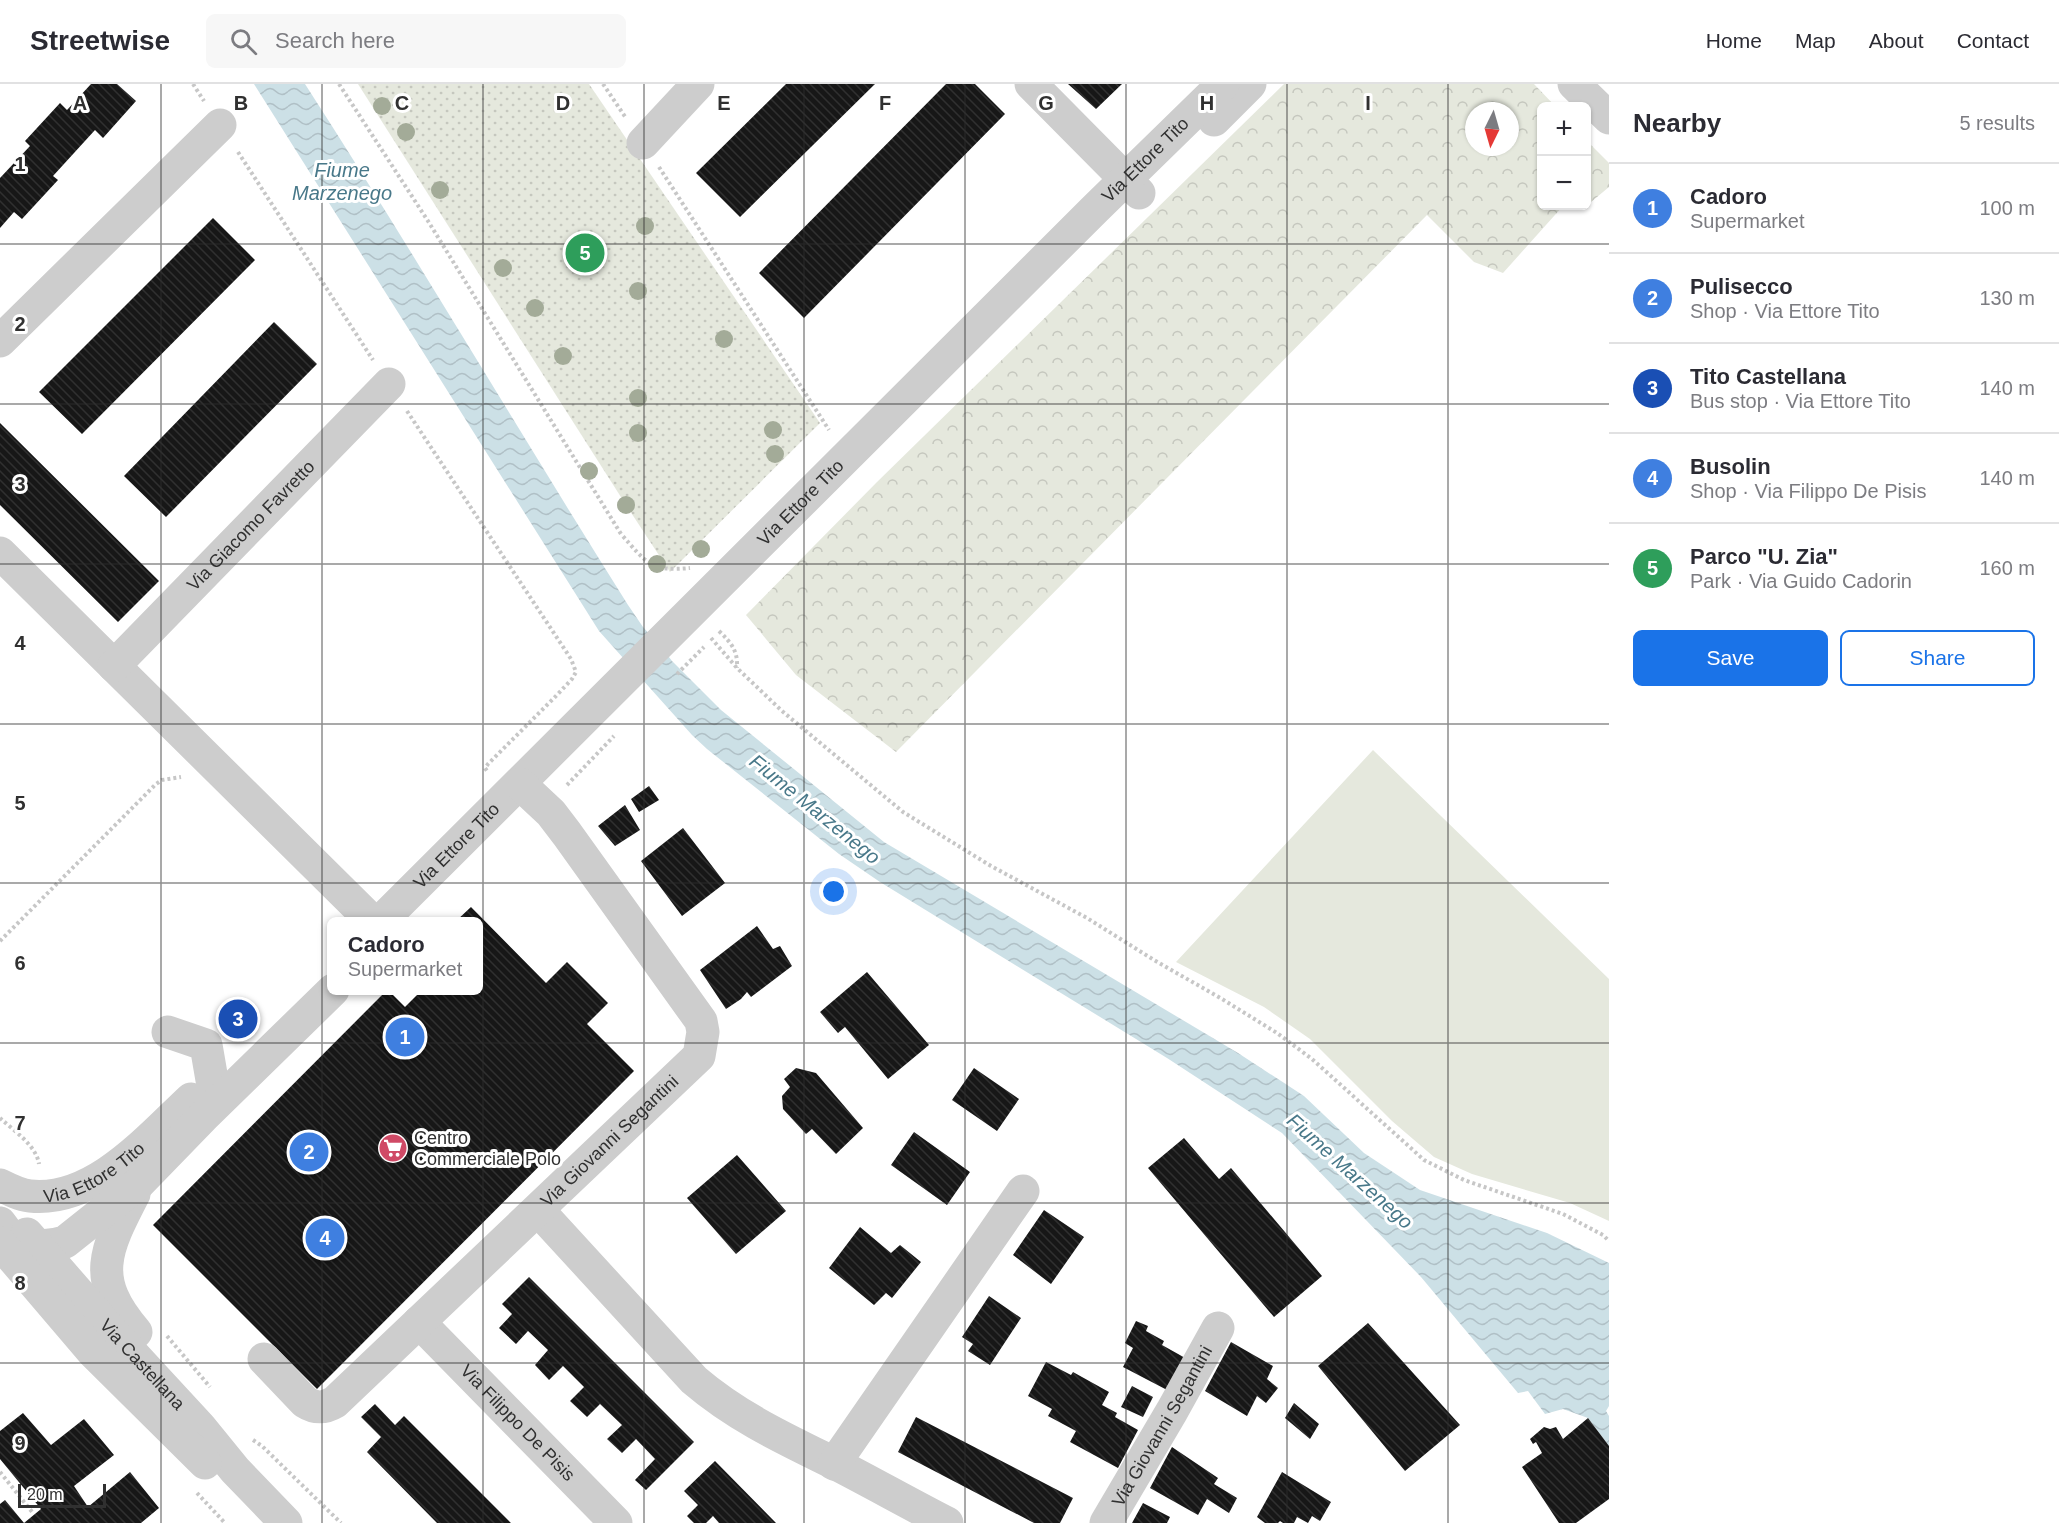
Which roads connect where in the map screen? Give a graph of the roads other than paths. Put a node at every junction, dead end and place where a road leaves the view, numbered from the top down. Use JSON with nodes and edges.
{"nodes":[{"id":1,"x":698,"y":84,"type":"edge"},
{"id":2,"x":1031,"y":84,"type":"edge"},
{"id":3,"x":1223,"y":84,"type":"edge"},
{"id":4,"x":1250,"y":84,"type":"edge"},
{"id":5,"x":1574,"y":84,"type":"edge"},
{"id":6,"x":1609,"y":118,"type":"edge"},
{"id":7,"x":220,"y":125,"type":"dead end"},
{"id":8,"x":644,"y":143,"type":"road end"},
{"id":9,"x":1132,"y":187,"type":"junction"},
{"id":10,"x":0,"y":342,"type":"edge"},
{"id":11,"x":389,"y":384,"type":"dead end"},
{"id":12,"x":0,"y":554,"type":"edge"},
{"id":13,"x":114,"y":666,"type":"junction"},
{"id":14,"x":538,"y":790,"type":"junction"},
{"id":15,"x":369,"y":917,"type":"edge"},
{"id":16,"x":385,"y":917,"type":"edge"},
{"id":17,"x":413,"y":917,"type":"edge"},
{"id":18,"x":327,"y":970,"type":"edge"},
{"id":19,"x":328,"y":995,"type":"edge"},
{"id":20,"x":168,"y":1032,"type":"dead end"},
{"id":21,"x":212,"y":1080,"type":"junction"},
{"id":22,"x":138,"y":1184,"type":"junction"},
{"id":23,"x":0,"y":1185,"type":"edge"},
{"id":24,"x":1023,"y":1191,"type":"dead end"},
{"id":25,"x":0,"y":1205,"type":"edge"},
{"id":26,"x":538,"y":1210,"type":"junction"},
{"id":27,"x":0,"y":1223,"type":"edge"},
{"id":28,"x":0,"y":1243,"type":"edge"},
{"id":29,"x":38,"y":1246,"type":"junction"},
{"id":30,"x":419,"y":1322,"type":"junction"},
{"id":31,"x":1218,"y":1328,"type":"dead end"},
{"id":32,"x":264,"y":1359,"type":"dead end"},
{"id":33,"x":200,"y":1427,"type":"junction"},
{"id":34,"x":834,"y":1464,"type":"junction"},
{"id":35,"x":258,"y":1523,"type":"edge"},
{"id":36,"x":286,"y":1523,"type":"edge"},
{"id":37,"x":616,"y":1523,"type":"edge"},
{"id":38,"x":946,"y":1523,"type":"edge"},
{"id":39,"x":1106,"y":1523,"type":"edge"}],
"edges":[{"from":1,"to":8,"type":"street"},
{"from":2,"to":9,"type":"street"},
{"from":3,"to":9,"type":"street","name":"Via Ettore Tito"},
{"from":4,"to":9,"type":"street","name":"Via Ettore Tito"},
{"from":5,"to":6,"type":"street"},
{"from":7,"to":10,"type":"street"},
{"from":9,"to":14,"type":"street","name":"Via Ettore Tito"},
{"from":11,"to":13,"type":"street","name":"Via Giacomo Favretto"},
{"from":12,"to":13,"type":"street"},
{"from":13,"to":15,"type":"street"},
{"from":14,"to":16,"type":"street","name":"Via Ettore Tito"},
{"from":14,"to":17,"type":"street","name":"Via Ettore Tito"},
{"from":14,"to":26,"type":"street","name":"Via Giovanni Segantini"},
{"from":18,"to":21,"type":"street","name":"Via Ettore Tito"},
{"from":19,"to":22,"type":"street","name":"Via Ettore Tito"},
{"from":20,"to":21,"type":"street"},
{"from":21,"to":23,"type":"street","name":"Via Ettore Tito"},
{"from":22,"to":29,"type":"street","name":"Via Ettore Tito"},
{"from":22,"to":33,"type":"street","name":"Via Ettore Tito"},
{"from":24,"to":34,"type":"street"},
{"from":25,"to":29,"type":"street","name":"Via Castellana"},
{"from":26,"to":30,"type":"street"},
{"from":26,"to":34,"type":"street","name":"Via Giovanni Segantini"},
{"from":27,"to":29,"type":"street"},
{"from":28,"to":35,"type":"street","name":"Via Castellana"},
{"from":29,"to":33,"type":"street","name":"Via Castellana"},
{"from":30,"to":32,"type":"street"},
{"from":30,"to":37,"type":"street","name":"Via Filippo De Pisis"},
{"from":31,"to":39,"type":"street","name":"Via Giovanni Segantini"},
{"from":33,"to":36,"type":"street","name":"Via Castellana"},
{"from":34,"to":38,"type":"street","name":"Via Giovanni Segantini"}]}
